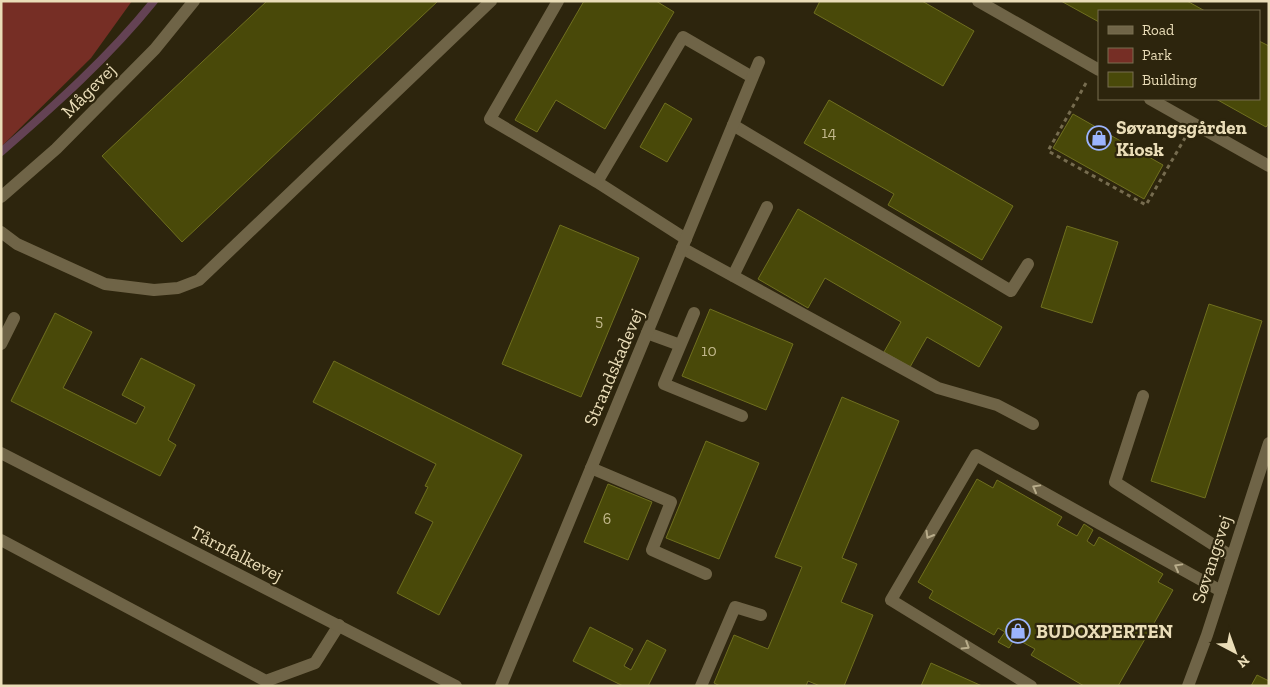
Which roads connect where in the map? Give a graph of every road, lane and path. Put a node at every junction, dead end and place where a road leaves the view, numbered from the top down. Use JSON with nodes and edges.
{"nodes":[{"id":1,"x":194,"y":1,"type":"edge"},
{"id":2,"x":490,"y":1,"type":"edge"},
{"id":3,"x":558,"y":1,"type":"edge"},
{"id":4,"x":978,"y":1,"type":"edge"},
{"id":5,"x":759,"y":62,"type":"dead end"},
{"id":6,"x":1097,"y":69,"type":"edge"},
{"id":7,"x":752,"y":77,"type":"junction"},
{"id":8,"x":1152,"y":100,"type":"edge"},
{"id":9,"x":1194,"y":123,"type":"junction"},
{"id":10,"x":732,"y":125,"type":"junction"},
{"id":11,"x":1269,"y":166,"type":"edge"},
{"id":12,"x":597,"y":182,"type":"junction"},
{"id":13,"x":1,"y":197,"type":"edge"},
{"id":14,"x":767,"y":207,"type":"dead end"},
{"id":15,"x":1,"y":232,"type":"edge"},
{"id":16,"x":684,"y":244,"type":"junction"},
{"id":17,"x":1028,"y":264,"type":"dead end"},
{"id":18,"x":733,"y":276,"type":"junction"},
{"id":19,"x":694,"y":313,"type":"dead end"},
{"id":20,"x":14,"y":318,"type":"dead end"},
{"id":21,"x":647,"y":332,"type":"junction"},
{"id":22,"x":1,"y":344,"type":"edge"},
{"id":23,"x":680,"y":345,"type":"junction"},
{"id":24,"x":1143,"y":396,"type":"dead end"},
{"id":25,"x":742,"y":416,"type":"dead end"},
{"id":26,"x":1033,"y":424,"type":"dead end"},
{"id":27,"x":1269,"y":443,"type":"edge"},
{"id":28,"x":2,"y":457,"type":"edge"},
{"id":29,"x":591,"y":468,"type":"junction"},
{"id":30,"x":1,"y":540,"type":"edge"},
{"id":31,"x":1232,"y":556,"type":"junction"},
{"id":32,"x":706,"y":574,"type":"dead end"},
{"id":33,"x":1221,"y":591,"type":"junction"},
{"id":34,"x":761,"y":614,"type":"dead end"},
{"id":35,"x":339,"y":625,"type":"junction"},
{"id":36,"x":456,"y":686,"type":"edge"},
{"id":37,"x":501,"y":686,"type":"edge"},
{"id":38,"x":700,"y":686,"type":"edge"},
{"id":39,"x":1031,"y":686,"type":"edge"},
{"id":40,"x":1188,"y":686,"type":"edge"}],
"edges":[{"from":1,"to":13,"type":"street","name":"Mågevej"},
{"from":2,"to":15,"type":"street"},
{"from":3,"to":12,"type":"street"},
{"from":4,"to":6,"type":"street"},
{"from":5,"to":7,"type":"street","name":"Strandskadevej"},
{"from":6,"to":9,"type":"path"},
{"from":7,"to":10,"type":"street","name":"Strandskadevej"},
{"from":7,"to":12,"type":"street"},
{"from":8,"to":9,"type":"street"},
{"from":9,"to":11,"type":"street"},
{"from":10,"to":16,"type":"street","name":"Strandskadevej"},
{"from":10,"to":17,"type":"street"},
{"from":12,"to":16,"type":"street"},
{"from":14,"to":18,"type":"street"},
{"from":16,"to":18,"type":"street"},
{"from":16,"to":21,"type":"street","name":"Strandskadevej"},
{"from":18,"to":26,"type":"street"},
{"from":19,"to":23,"type":"street"},
{"from":20,"to":22,"type":"street"},
{"from":21,"to":23,"type":"street"},
{"from":21,"to":29,"type":"street","name":"Strandskadevej"},
{"from":23,"to":25,"type":"street"},
{"from":24,"to":31,"type":"street"},
{"from":27,"to":31,"type":"street","name":"Søvangsvej"},
{"from":28,"to":35,"type":"street","name":"Tårnfalkevej"},
{"from":29,"to":32,"type":"street"},
{"from":29,"to":37,"type":"street","name":"Strandskadevej"},
{"from":30,"to":35,"type":"street"},
{"from":31,"to":33,"type":"street","name":"Søvangsvej"},
{"from":33,"to":39,"type":"street","one_way":true},
{"from":33,"to":40,"type":"street","name":"Søvangsvej"},
{"from":34,"to":38,"type":"street"},
{"from":35,"to":36,"type":"street","name":"Tårnfalkevej"}]}
